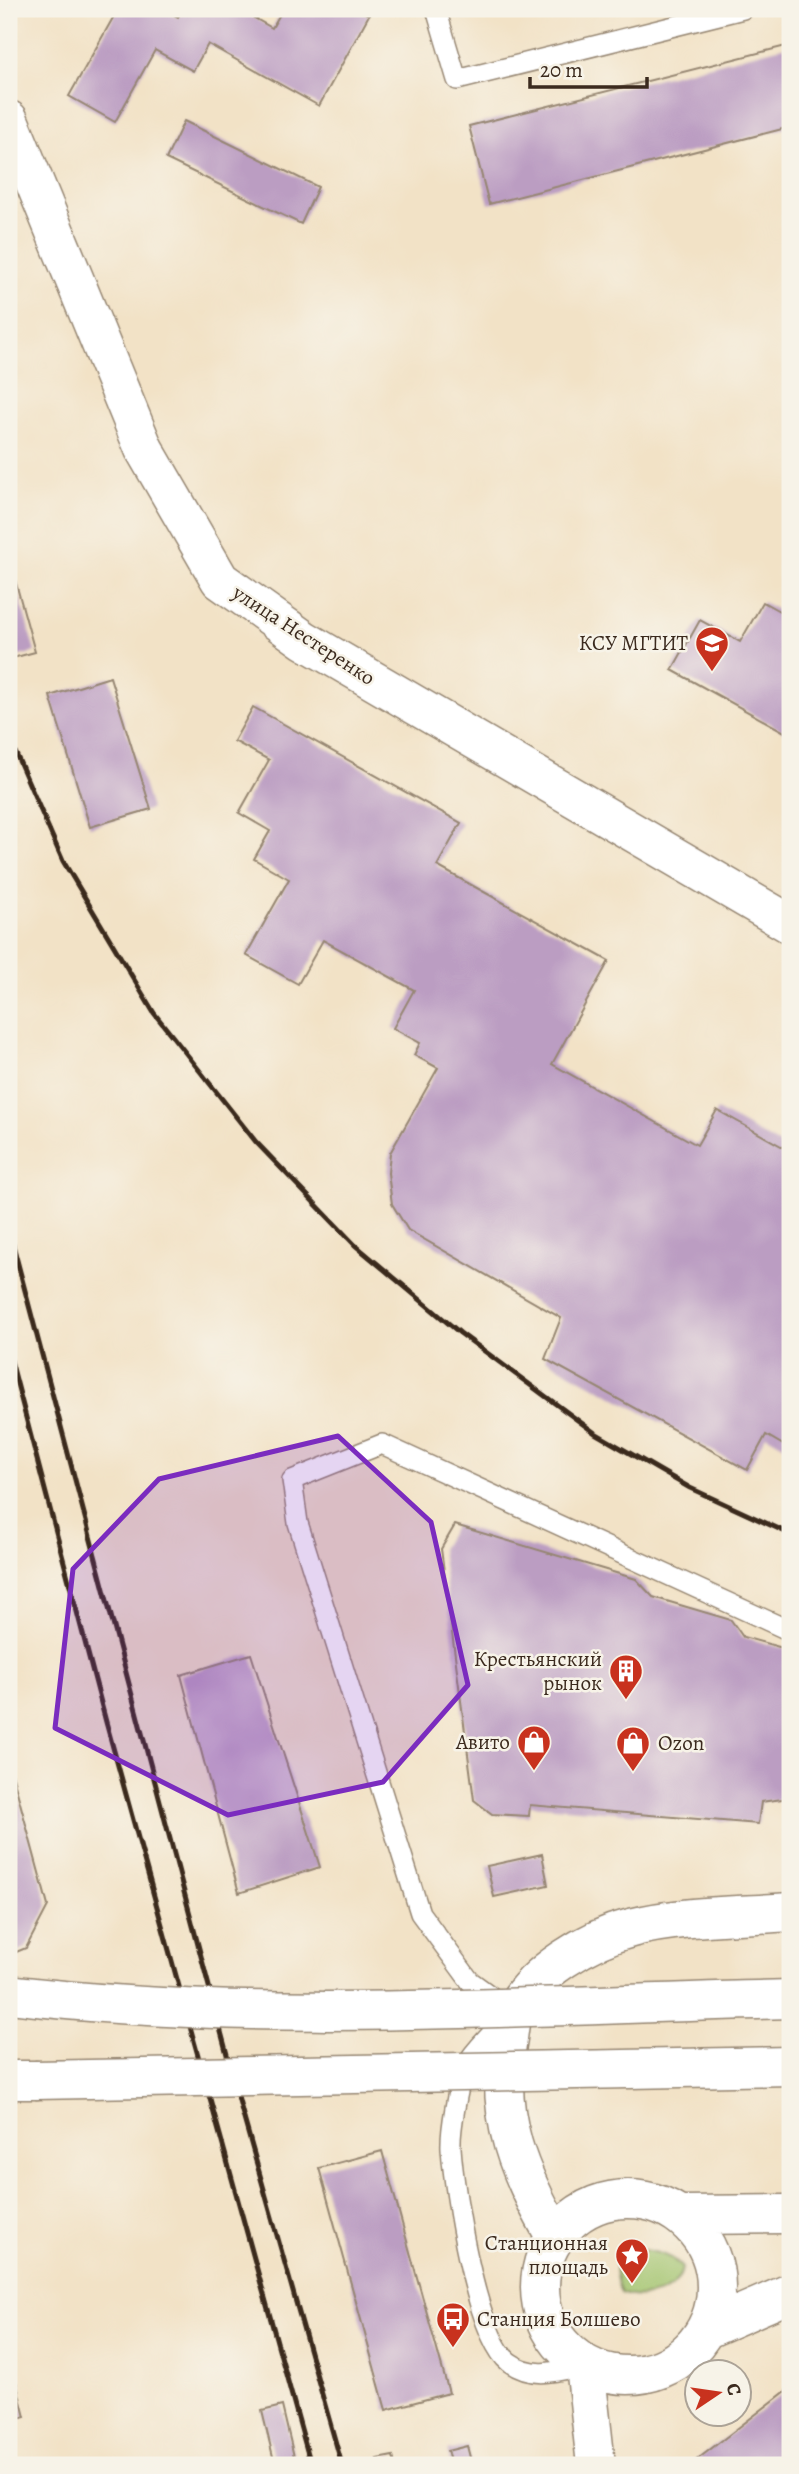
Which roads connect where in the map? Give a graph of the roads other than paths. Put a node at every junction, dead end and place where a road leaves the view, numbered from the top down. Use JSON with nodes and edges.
{"nodes":[{"id":1,"x":436,"y":9,"type":"edge"},
{"id":2,"x":743,"y":9,"type":"edge"},
{"id":3,"x":9,"y":120,"type":"edge"},
{"id":4,"x":790,"y":924,"type":"edge"},
{"id":5,"x":790,"y":1631,"type":"edge"},
{"id":6,"x":790,"y":1912,"type":"edge"},
{"id":7,"x":9,"y":1994,"type":"edge"},
{"id":8,"x":790,"y":1999,"type":"edge"},
{"id":9,"x":513,"y":2012,"type":"junction"},
{"id":10,"x":790,"y":2066,"type":"edge"},
{"id":11,"x":9,"y":2080,"type":"edge"},
{"id":12,"x":790,"y":2214,"type":"edge"},
{"id":13,"x":681,"y":2215,"type":"junction"},
{"id":14,"x":555,"y":2236,"type":"junction"},
{"id":15,"x":790,"y":2293,"type":"edge"},
{"id":16,"x":706,"y":2329,"type":"junction"},
{"id":17,"x":585,"y":2365,"type":"junction"},
{"id":18,"x":596,"y":2465,"type":"edge"}],
"edges":[{"from":1,"to":2,"type":"lane"},
{"from":3,"to":4,"type":"street","name":"улица Нестеренко"},
{"from":5,"to":9,"type":"lane"},
{"from":6,"to":9,"type":"street"},
{"from":7,"to":8,"type":"street","bridge":true},
{"from":9,"to":14,"type":"street"},
{"from":9,"to":17,"type":"lane"},
{"from":10,"to":11,"type":"street","bridge":true},
{"from":12,"to":13,"type":"street"},
{"from":13,"to":14,"type":"street"},
{"from":13,"to":16,"type":"street"},
{"from":14,"to":17,"type":"street"},
{"from":15,"to":16,"type":"street"},
{"from":16,"to":17,"type":"street"},
{"from":17,"to":18,"type":"street"}]}
